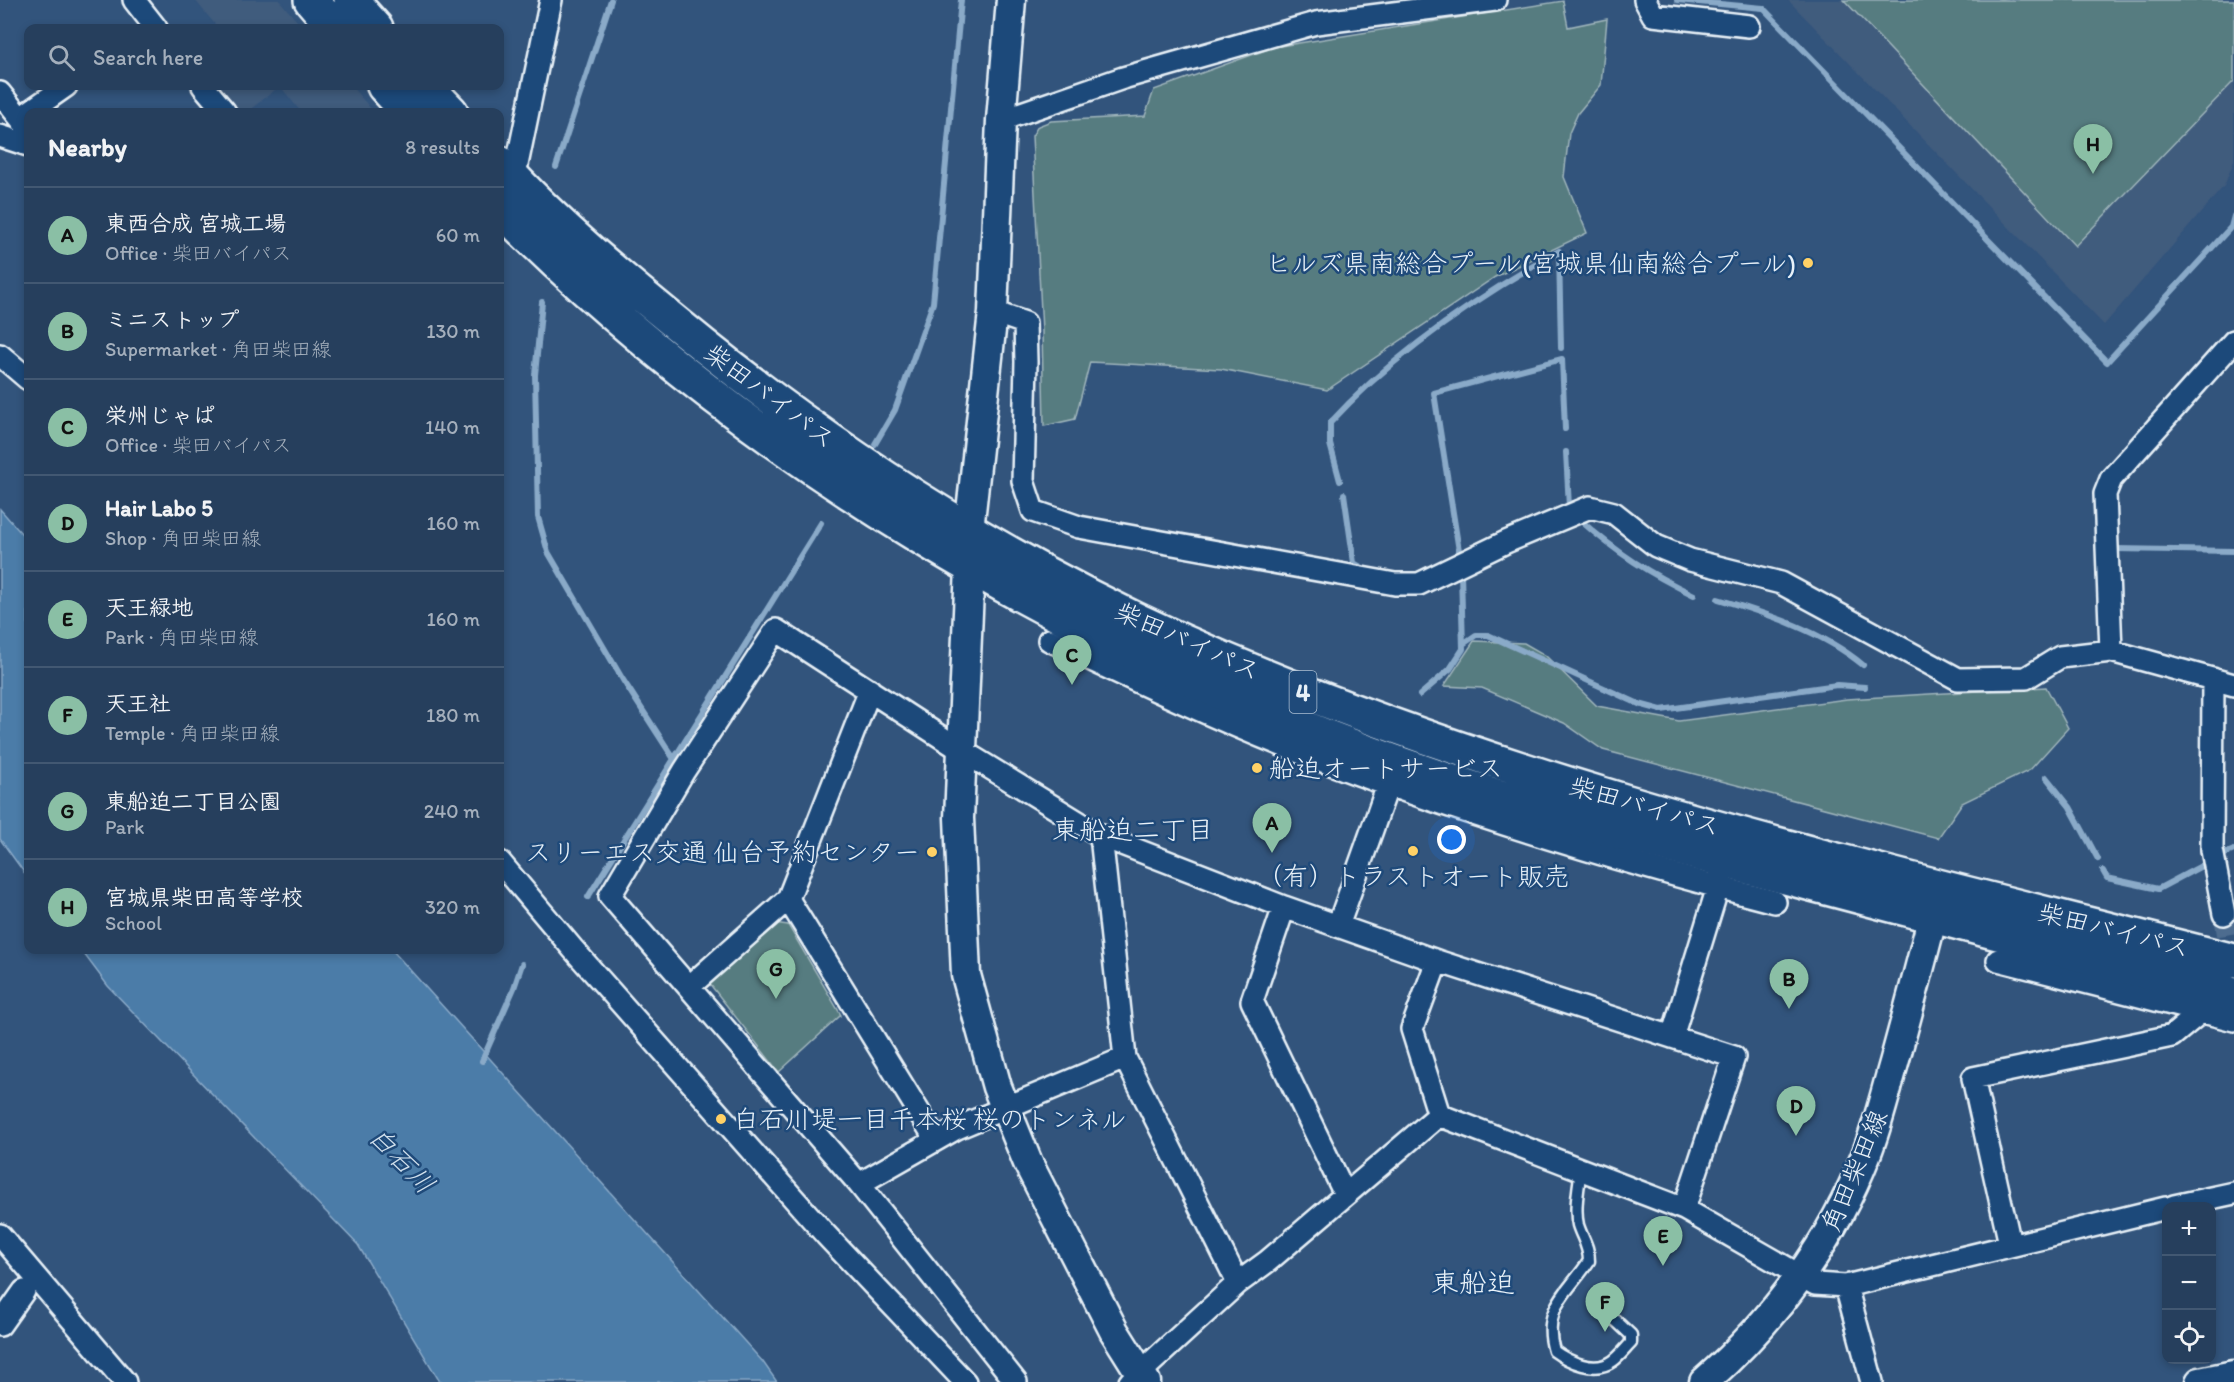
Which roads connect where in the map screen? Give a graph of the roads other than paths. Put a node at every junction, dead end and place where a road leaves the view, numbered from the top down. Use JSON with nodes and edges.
{"nodes":[{"id":1,"x":134,"y":0,"type":"edge"},
{"id":2,"x":311,"y":0,"type":"edge"},
{"id":3,"x":351,"y":0,"type":"edge"},
{"id":4,"x":551,"y":0,"type":"edge"},
{"id":5,"x":1011,"y":0,"type":"edge"},
{"id":6,"x":1495,"y":0,"type":"edge"},
{"id":7,"x":1646,"y":0,"type":"edge"},
{"id":8,"x":149,"y":24,"type":"edge"},
{"id":9,"x":332,"y":24,"type":"edge"},
{"id":10,"x":372,"y":24,"type":"edge"},
{"id":11,"x":1749,"y":26,"type":"dead end"},
{"id":12,"x":61,"y":90,"type":"edge"},
{"id":13,"x":206,"y":90,"type":"edge"},
{"id":14,"x":388,"y":90,"type":"edge"},
{"id":15,"x":430,"y":90,"type":"edge"},
{"id":16,"x":0,"y":93,"type":"edge"},
{"id":17,"x":39,"y":108,"type":"edge"},
{"id":18,"x":222,"y":108,"type":"edge"},
{"id":19,"x":404,"y":108,"type":"edge"},
{"id":20,"x":447,"y":108,"type":"edge"},
{"id":21,"x":24,"y":115,"type":"edge"},
{"id":22,"x":1001,"y":120,"type":"junction"},
{"id":23,"x":0,"y":136,"type":"edge"},
{"id":24,"x":24,"y":144,"type":"edge"},
{"id":25,"x":507,"y":171,"type":"edge"},
{"id":26,"x":504,"y":217,"type":"edge"},
{"id":27,"x":993,"y":312,"type":"junction"},
{"id":28,"x":2234,"y":341,"type":"edge"},
{"id":29,"x":0,"y":355,"type":"edge"},
{"id":30,"x":24,"y":376,"type":"edge"},
{"id":31,"x":969,"y":530,"type":"junction"},
{"id":32,"x":970,"y":567,"type":"junction"},
{"id":33,"x":1049,"y":640,"type":"dead end"},
{"id":34,"x":2111,"y":651,"type":"junction"},
{"id":35,"x":2212,"y":679,"type":"junction"},
{"id":36,"x":2234,"y":685,"type":"edge"},
{"id":37,"x":1180,"y":688,"type":"junction"},
{"id":38,"x":870,"y":690,"type":"junction"},
{"id":39,"x":961,"y":750,"type":"junction"},
{"id":40,"x":1388,"y":785,"type":"junction"},
{"id":41,"x":1101,"y":836,"type":"junction"},
{"id":42,"x":504,"y":867,"type":"edge"},
{"id":43,"x":1721,"y":874,"type":"junction"},
{"id":44,"x":1940,"y":885,"type":"junction"},
{"id":45,"x":788,"y":899,"type":"junction"},
{"id":46,"x":1775,"y":902,"type":"dead end"},
{"id":47,"x":1284,"y":907,"type":"junction"},
{"id":48,"x":2223,"y":914,"type":"tunnel mouth"},
{"id":49,"x":1933,"y":917,"type":"junction"},
{"id":50,"x":1338,"y":926,"type":"junction"},
{"id":51,"x":1998,"y":960,"type":"dead end"},
{"id":52,"x":1437,"y":961,"type":"junction"},
{"id":53,"x":2234,"y":961,"type":"edge"},
{"id":54,"x":690,"y":986,"type":"junction"},
{"id":55,"x":2214,"y":998,"type":"edge"},
{"id":56,"x":2234,"y":1020,"type":"edge"},
{"id":57,"x":1672,"y":1037,"type":"junction"},
{"id":58,"x":1125,"y":1059,"type":"junction"},
{"id":59,"x":1005,"y":1108,"type":"junction"},
{"id":60,"x":1439,"y":1115,"type":"junction"},
{"id":61,"x":935,"y":1138,"type":"junction"},
{"id":62,"x":1581,"y":1168,"type":"junction"},
{"id":63,"x":859,"y":1184,"type":"junction"},
{"id":64,"x":2234,"y":1193,"type":"edge"},
{"id":65,"x":1345,"y":1194,"type":"junction"},
{"id":66,"x":2192,"y":1202,"type":"edge"},
{"id":67,"x":1684,"y":1209,"type":"junction"},
{"id":68,"x":2162,"y":1209,"type":"edge"},
{"id":69,"x":0,"y":1235,"type":"edge"},
{"id":70,"x":2010,"y":1244,"type":"junction"},
{"id":71,"x":1801,"y":1276,"type":"junction"},
{"id":72,"x":1238,"y":1283,"type":"junction"},
{"id":73,"x":1846,"y":1286,"type":"junction"},
{"id":74,"x":24,"y":1290,"type":"dead end"},
{"id":75,"x":1615,"y":1320,"type":"dead end"},
{"id":76,"x":0,"y":1325,"type":"edge"},
{"id":77,"x":2234,"y":1375,"type":"edge"},
{"id":78,"x":1138,"y":1379,"type":"edge"},
{"id":79,"x":125,"y":1382,"type":"edge"},
{"id":80,"x":965,"y":1382,"type":"edge"},
{"id":81,"x":1016,"y":1382,"type":"edge"},
{"id":82,"x":1704,"y":1382,"type":"edge"},
{"id":83,"x":1872,"y":1382,"type":"edge"},
{"id":84,"x":2200,"y":1382,"type":"edge"}],
"edges":[{"from":1,"to":8,"type":"street"},
{"from":2,"to":9,"type":"highway"},
{"from":3,"to":10,"type":"highway"},
{"from":4,"to":25,"type":"street"},
{"from":5,"to":22,"type":"street"},
{"from":6,"to":22,"type":"street"},
{"from":7,"to":11,"type":"street"},
{"from":12,"to":17,"type":"street"},
{"from":13,"to":18,"type":"street"},
{"from":14,"to":19,"type":"highway"},
{"from":15,"to":20,"type":"highway"},
{"from":16,"to":21,"type":"street"},
{"from":22,"to":27,"type":"street"},
{"from":23,"to":24,"type":"street"},
{"from":25,"to":31,"type":"highway","name":"柴田バイパス","number":"4"},
{"from":26,"to":32,"type":"highway","name":"柴田バイパス","number":"4"},
{"from":27,"to":31,"type":"street"},
{"from":27,"to":34,"type":"street"},
{"from":28,"to":34,"type":"street"},
{"from":29,"to":30,"type":"street"},
{"from":31,"to":32,"type":"street"},
{"from":31,"to":44,"type":"highway","name":"柴田バイパス","number":"4"},
{"from":32,"to":37,"type":"highway","name":"柴田バイパス","number":"4"},
{"from":32,"to":39,"type":"street"},
{"from":33,"to":37,"type":"street"},
{"from":34,"to":35,"type":"street"},
{"from":35,"to":36,"type":"street"},
{"from":35,"to":48,"type":"street"},
{"from":37,"to":40,"type":"street"},
{"from":37,"to":43,"type":"highway","name":"柴田バイパス","number":"4"},
{"from":38,"to":39,"type":"street"},
{"from":38,"to":45,"type":"street"},
{"from":38,"to":54,"type":"street"},
{"from":39,"to":41,"type":"street"},
{"from":39,"to":59,"type":"street"},
{"from":40,"to":43,"type":"street"},
{"from":40,"to":50,"type":"street"},
{"from":41,"to":47,"type":"street"},
{"from":41,"to":58,"type":"street"},
{"from":42,"to":80,"type":"street"},
{"from":43,"to":46,"type":"street"},
{"from":43,"to":49,"type":"highway","name":"柴田バイパス","number":"4"},
{"from":43,"to":57,"type":"street"},
{"from":44,"to":49,"type":"street","name":"角田柴田線"},
{"from":44,"to":53,"type":"highway","name":"柴田バイパス","number":"4"},
{"from":45,"to":54,"type":"street"},
{"from":45,"to":61,"type":"street"},
{"from":47,"to":50,"type":"street"},
{"from":47,"to":65,"type":"street"},
{"from":49,"to":55,"type":"highway","name":"柴田バイパス","number":"4"},
{"from":49,"to":71,"type":"street","name":"角田柴田線"},
{"from":50,"to":52,"type":"street"},
{"from":51,"to":55,"type":"street"},
{"from":52,"to":57,"type":"street"},
{"from":52,"to":60,"type":"street"},
{"from":54,"to":63,"type":"street"},
{"from":55,"to":56,"type":"street"},
{"from":55,"to":70,"type":"street"},
{"from":57,"to":67,"type":"street"},
{"from":58,"to":59,"type":"street"},
{"from":58,"to":72,"type":"street"},
{"from":59,"to":61,"type":"street"},
{"from":59,"to":78,"type":"street"},
{"from":60,"to":62,"type":"street"},
{"from":60,"to":65,"type":"street"},
{"from":61,"to":63,"type":"street"},
{"from":62,"to":67,"type":"street"},
{"from":62,"to":75,"type":"lane"},
{"from":63,"to":81,"type":"street"},
{"from":64,"to":66,"type":"street"},
{"from":65,"to":72,"type":"street"},
{"from":67,"to":71,"type":"street"},
{"from":68,"to":70,"type":"street"},
{"from":69,"to":79,"type":"street"},
{"from":70,"to":73,"type":"street"},
{"from":71,"to":73,"type":"street"},
{"from":71,"to":82,"type":"street","name":"角田柴田線"},
{"from":72,"to":78,"type":"street"},
{"from":73,"to":83,"type":"street"},
{"from":74,"to":76,"type":"street"},
{"from":77,"to":84,"type":"street"}]}
